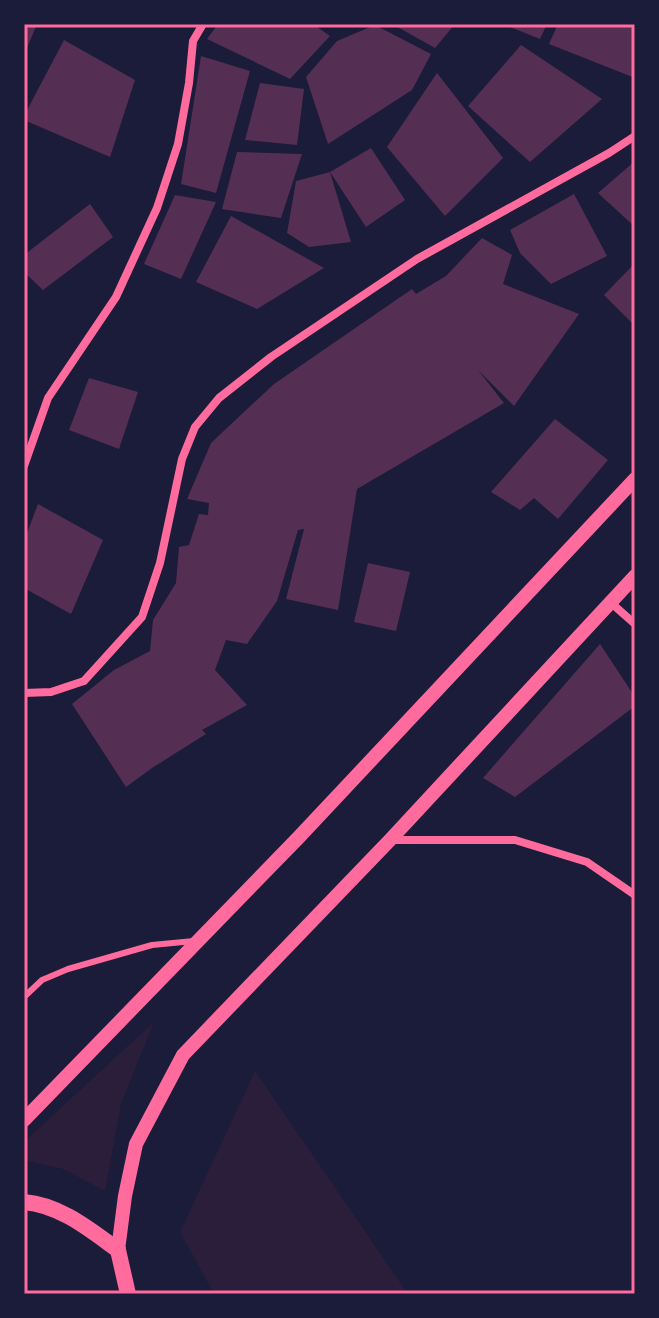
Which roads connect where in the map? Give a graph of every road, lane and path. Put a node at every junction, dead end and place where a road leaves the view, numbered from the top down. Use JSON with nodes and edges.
{"nodes":[{"id":1,"x":203,"y":24,"type":"edge"},
{"id":2,"x":635,"y":136,"type":"edge"},
{"id":3,"x":24,"y":466,"type":"edge"},
{"id":4,"x":635,"y":479,"type":"edge"},
{"id":5,"x":635,"y":576,"type":"edge"},
{"id":6,"x":610,"y":602,"type":"junction"},
{"id":7,"x":635,"y":624,"type":"edge"},
{"id":8,"x":24,"y":693,"type":"edge"},
{"id":9,"x":390,"y":840,"type":"junction"},
{"id":10,"x":635,"y":895,"type":"edge"},
{"id":11,"x":198,"y":941,"type":"junction"},
{"id":12,"x":24,"y":997,"type":"edge"},
{"id":13,"x":24,"y":1120,"type":"edge"},
{"id":14,"x":24,"y":1202,"type":"edge"},
{"id":15,"x":118,"y":1250,"type":"junction"},
{"id":16,"x":118,"y":1294,"type":"edge"},
{"id":17,"x":128,"y":1294,"type":"edge"}],
"edges":[{"from":1,"to":3,"type":"street"},
{"from":2,"to":8,"type":"street"},
{"from":4,"to":11,"type":"street"},
{"from":5,"to":6,"type":"street"},
{"from":6,"to":7,"type":"street"},
{"from":6,"to":9,"type":"street"},
{"from":9,"to":10,"type":"street"},
{"from":9,"to":15,"type":"street"},
{"from":11,"to":12,"type":"lane"},
{"from":11,"to":13,"type":"street"},
{"from":14,"to":15,"type":"main road"},
{"from":15,"to":16,"type":"main road"},
{"from":15,"to":17,"type":"main road"}]}
